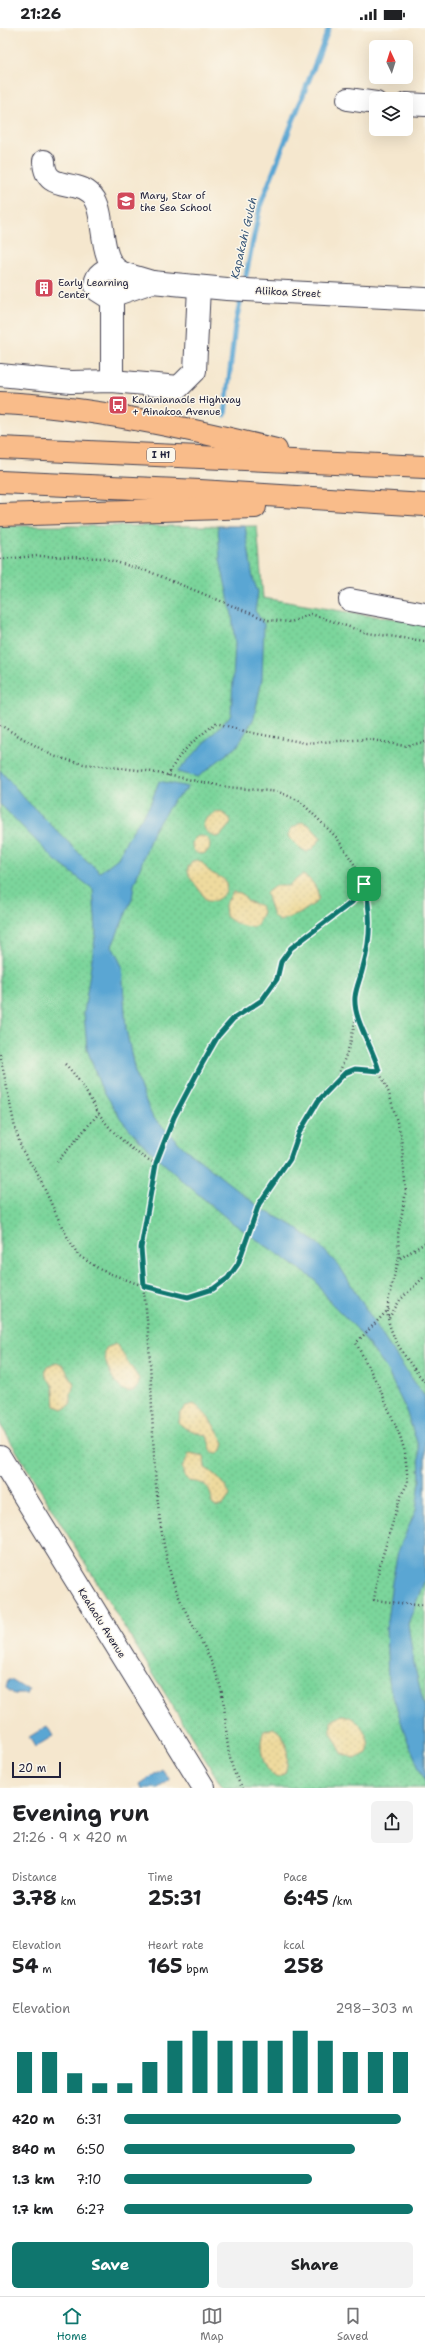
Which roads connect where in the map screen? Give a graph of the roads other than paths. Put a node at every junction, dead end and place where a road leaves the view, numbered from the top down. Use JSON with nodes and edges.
{"nodes":[{"id":1,"x":348,"y":99,"type":"dead end"},
{"id":2,"x":369,"y":102,"type":"edge"},
{"id":3,"x":413,"y":104,"type":"edge"},
{"id":4,"x":425,"y":105,"type":"edge"},
{"id":5,"x":44,"y":161,"type":"dead end"},
{"id":6,"x":99,"y":219,"type":"junction"},
{"id":7,"x":123,"y":273,"type":"junction"},
{"id":8,"x":96,"y":282,"type":"junction"},
{"id":9,"x":152,"y":282,"type":"junction"},
{"id":10,"x":199,"y":287,"type":"junction"},
{"id":11,"x":112,"y":297,"type":"junction"},
{"id":12,"x":425,"y":299,"type":"edge"},
{"id":13,"x":0,"y":375,"type":"edge"},
{"id":14,"x":112,"y":381,"type":"junction"},
{"id":15,"x":0,"y":403,"type":"edge"},
{"id":16,"x":0,"y":448,"type":"edge"},
{"id":17,"x":322,"y":462,"type":"junction"},
{"id":18,"x":425,"y":467,"type":"edge"},
{"id":19,"x":0,"y":482,"type":"edge"},
{"id":20,"x":382,"y":503,"type":"junction"},
{"id":21,"x":425,"y":505,"type":"edge"},
{"id":22,"x":0,"y":515,"type":"edge"},
{"id":23,"x":350,"y":600,"type":"dead end"},
{"id":24,"x":425,"y":614,"type":"edge"},
{"id":25,"x":0,"y":1457,"type":"edge"},
{"id":26,"x":201,"y":1786,"type":"edge"}],
"edges":[{"from":1,"to":2,"type":"street"},
{"from":3,"to":4,"type":"street"},
{"from":5,"to":6,"type":"street"},
{"from":6,"to":7,"type":"street"},
{"from":6,"to":8,"type":"street"},
{"from":7,"to":8,"type":"street"},
{"from":7,"to":9,"type":"street"},
{"from":8,"to":11,"type":"street"},
{"from":9,"to":10,"type":"street","name":"Aliikoa Street"},
{"from":9,"to":11,"type":"street"},
{"from":10,"to":12,"type":"street","name":"Aliikoa Street"},
{"from":10,"to":14,"type":"street"},
{"from":11,"to":14,"type":"street"},
{"from":13,"to":14,"type":"street"},
{"from":15,"to":17,"type":"highway"},
{"from":16,"to":17,"type":"highway","number":"I H1"},
{"from":17,"to":18,"type":"highway","number":"I H1"},
{"from":19,"to":20,"type":"highway"},
{"from":20,"to":21,"type":"highway"},
{"from":20,"to":22,"type":"highway"},
{"from":23,"to":24,"type":"street"},
{"from":25,"to":26,"type":"street","name":"Kealaolu Avenue"}]}
